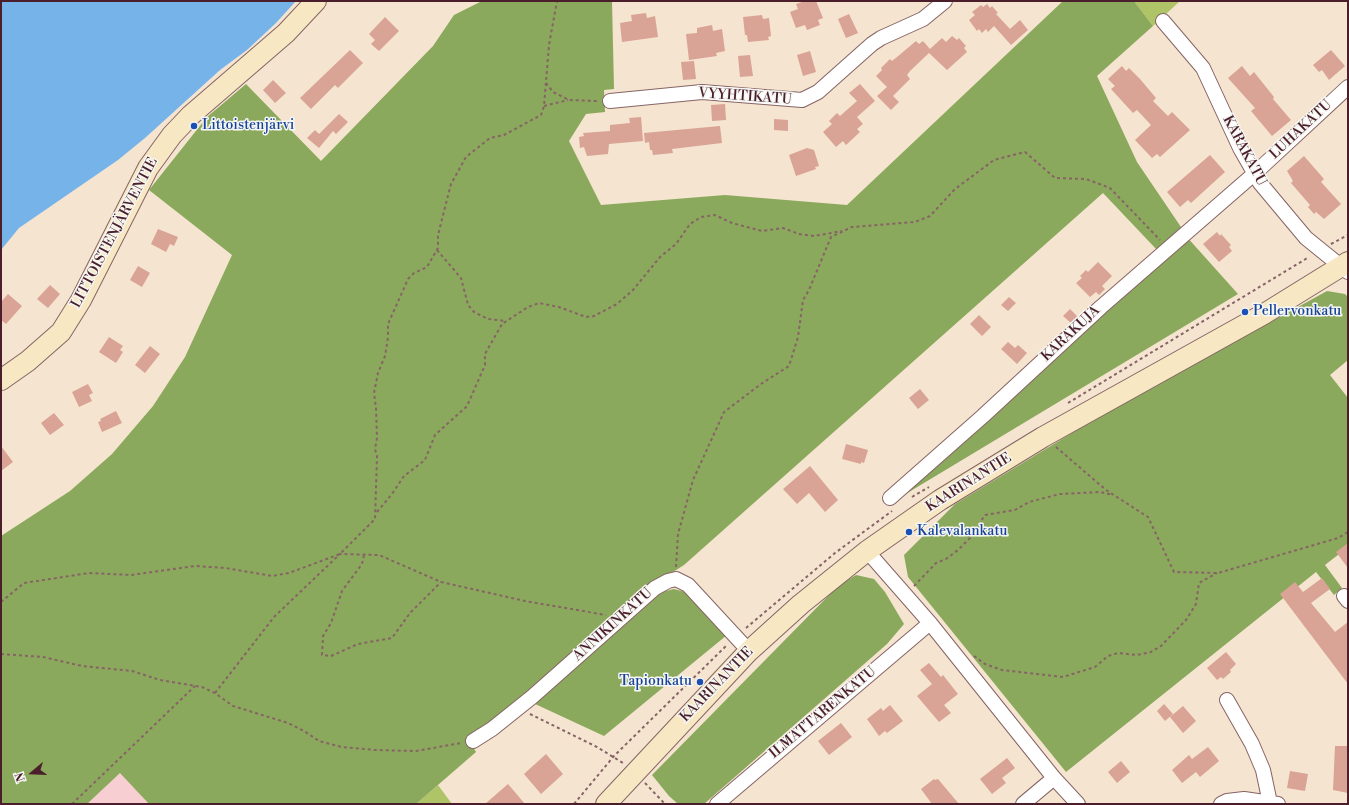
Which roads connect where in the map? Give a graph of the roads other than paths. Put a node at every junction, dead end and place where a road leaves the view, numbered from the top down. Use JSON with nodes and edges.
{"nodes":[{"id":1,"x":316,"y":1,"type":"edge"},
{"id":2,"x":945,"y":1,"type":"edge"},
{"id":3,"x":1163,"y":21,"type":"dead end"},
{"id":4,"x":1348,"y":87,"type":"edge"},
{"id":5,"x":610,"y":101,"type":"road end"},
{"id":6,"x":1254,"y":174,"type":"junction"},
{"id":7,"x":1346,"y":267,"type":"edge"},
{"id":8,"x":1,"y":380,"type":"edge"},
{"id":9,"x":890,"y":498,"type":"dead end"},
{"id":10,"x":867,"y":551,"type":"junction"},
{"id":11,"x":930,"y":623,"type":"junction"},
{"id":12,"x":749,"y":651,"type":"junction"},
{"id":13,"x":1227,"y":700,"type":"dead end"},
{"id":14,"x":472,"y":741,"type":"road end"},
{"id":15,"x":1054,"y":778,"type":"junction"},
{"id":16,"x":1274,"y":803,"type":"edge"},
{"id":17,"x":606,"y":804,"type":"edge"},
{"id":18,"x":717,"y":804,"type":"edge"},
{"id":19,"x":1023,"y":804,"type":"edge"},
{"id":20,"x":1078,"y":804,"type":"edge"},
{"id":21,"x":1221,"y":804,"type":"edge"}],
"edges":[{"from":1,"to":8,"type":"main road","name":"LITTOISTENJÄRVENTIE"},
{"from":2,"to":5,"type":"street","name":"VYYHTIKATU"},
{"from":3,"to":6,"type":"street","name":"KARAKATU"},
{"from":4,"to":6,"type":"street","name":"LUHAKATU"},
{"from":6,"to":7,"type":"street","name":"KARAKATU"},
{"from":6,"to":9,"type":"street","name":"KARAKUJA"},
{"from":7,"to":10,"type":"main road","name":"KAARINANTIE"},
{"from":10,"to":11,"type":"street"},
{"from":10,"to":12,"type":"main road","name":"KAARINANTIE"},
{"from":11,"to":15,"type":"street"},
{"from":11,"to":18,"type":"street","name":"ILMATTARENKATU"},
{"from":12,"to":14,"type":"street","name":"ANNIKINKATU"},
{"from":12,"to":17,"type":"main road","name":"KAARINANTIE"},
{"from":13,"to":16,"type":"street"},
{"from":15,"to":19,"type":"street"},
{"from":15,"to":20,"type":"street"},
{"from":16,"to":21,"type":"street"}]}
